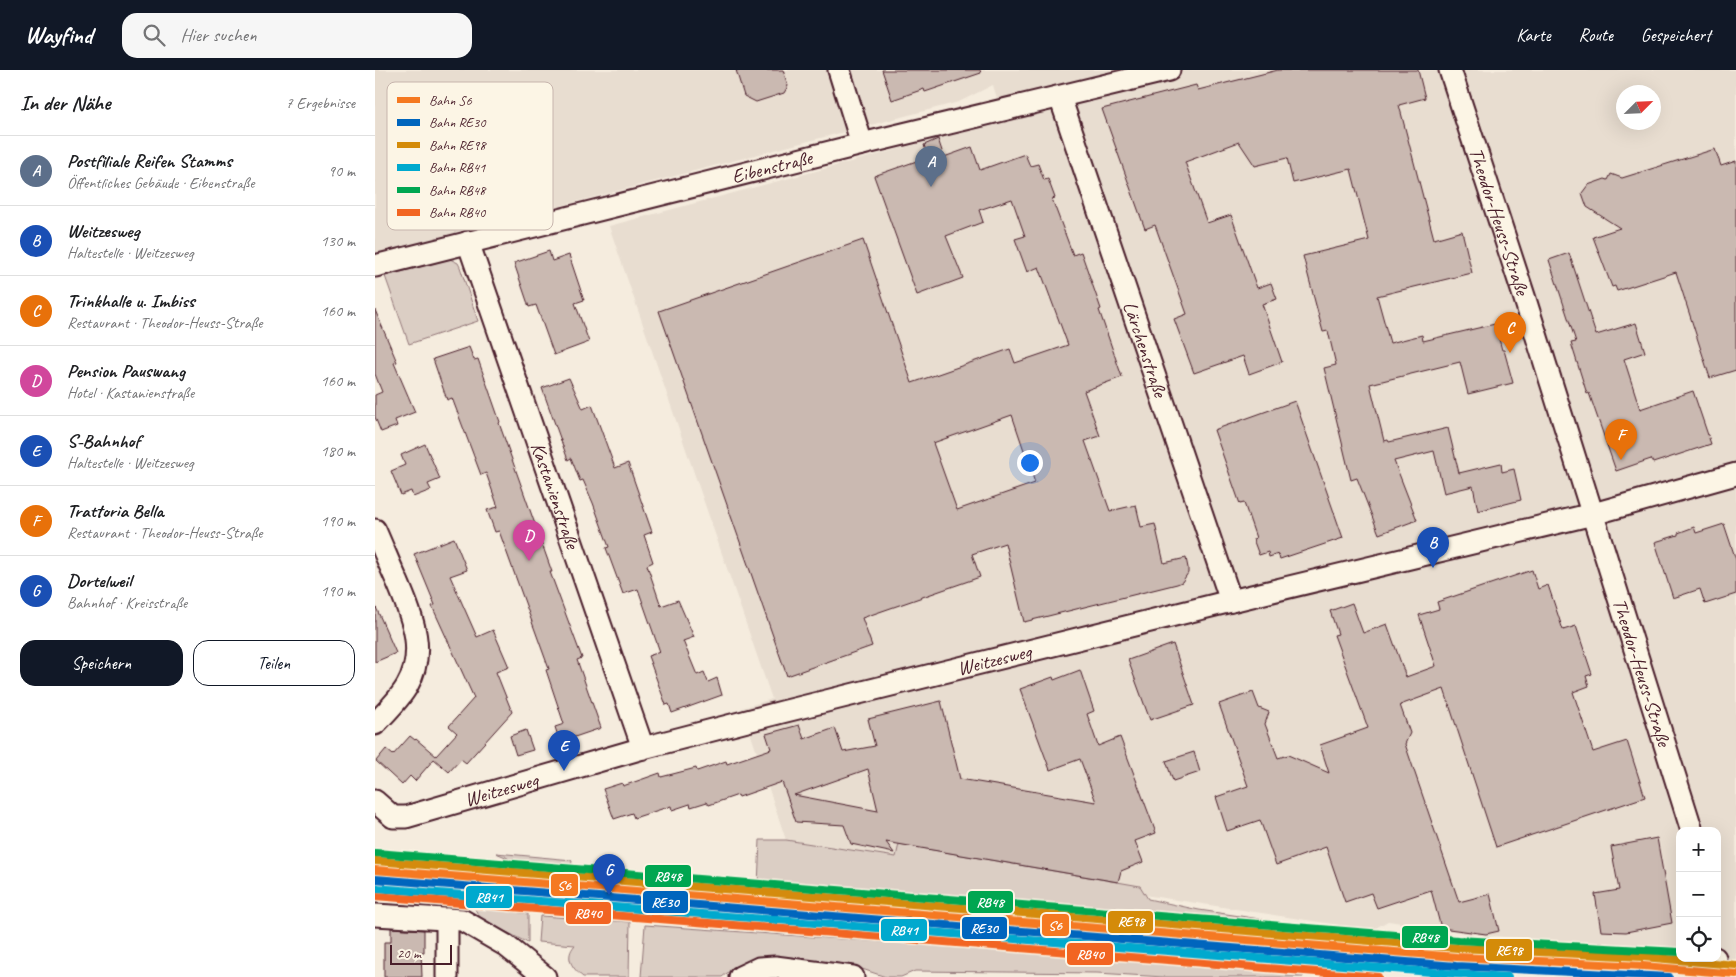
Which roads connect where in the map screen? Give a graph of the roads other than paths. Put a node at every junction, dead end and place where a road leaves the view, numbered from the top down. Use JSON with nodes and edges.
{"nodes":[{"id":1,"x":839,"y":70,"type":"edge"},
{"id":2,"x":1169,"y":70,"type":"edge"},
{"id":3,"x":1450,"y":70,"type":"edge"},
{"id":4,"x":1060,"y":97,"type":"junction"},
{"id":5,"x":862,"y":144,"type":"junction"},
{"id":6,"x":553,"y":221,"type":"edge"},
{"id":7,"x":516,"y":230,"type":"edge"},
{"id":8,"x":468,"y":242,"type":"junction"},
{"id":9,"x":375,"y":266,"type":"edge"},
{"id":10,"x":1736,"y":474,"type":"edge"},
{"id":11,"x":1593,"y":514,"type":"junction"},
{"id":12,"x":375,"y":530,"type":"edge"},
{"id":13,"x":1231,"y":600,"type":"junction"},
{"id":14,"x":375,"y":724,"type":"edge"},
{"id":15,"x":643,"y":748,"type":"junction"},
{"id":16,"x":375,"y":802,"type":"edge"},
{"id":17,"x":1691,"y":827,"type":"edge"},
{"id":18,"x":375,"y":915,"type":"edge"},
{"id":19,"x":447,"y":919,"type":"junction"},
{"id":20,"x":1715,"y":962,"type":"edge"},
{"id":21,"x":447,"y":977,"type":"edge"},
{"id":22,"x":545,"y":977,"type":"edge"},
{"id":23,"x":740,"y":977,"type":"edge"},
{"id":24,"x":853,"y":977,"type":"edge"},
{"id":25,"x":1717,"y":977,"type":"edge"}],
"edges":[{"from":1,"to":5,"type":"street"},
{"from":2,"to":4,"type":"street","name":"Eibenstraße"},
{"from":3,"to":11,"type":"street","name":"Theodor-Heuss-Straße"},
{"from":4,"to":5,"type":"street","name":"Eibenstraße"},
{"from":4,"to":13,"type":"street","name":"Lärchenstraße"},
{"from":5,"to":6,"type":"street","name":"Eibenstraße"},
{"from":7,"to":8,"type":"street","name":"Eibenstraße"},
{"from":8,"to":9,"type":"street","name":"Eibenstraße"},
{"from":8,"to":15,"type":"street","name":"Kastanienstraße"},
{"from":10,"to":11,"type":"street"},
{"from":11,"to":13,"type":"street","name":"Weitzesweg"},
{"from":11,"to":17,"type":"street","name":"Theodor-Heuss-Straße"},
{"from":12,"to":14,"type":"street"},
{"from":13,"to":15,"type":"street","name":"Weitzesweg"},
{"from":15,"to":16,"type":"street","name":"Weitzesweg"},
{"from":18,"to":19,"type":"street"},
{"from":19,"to":21,"type":"street"},
{"from":19,"to":22,"type":"street"},
{"from":20,"to":25,"type":"street"},
{"from":23,"to":24,"type":"street"}]}
